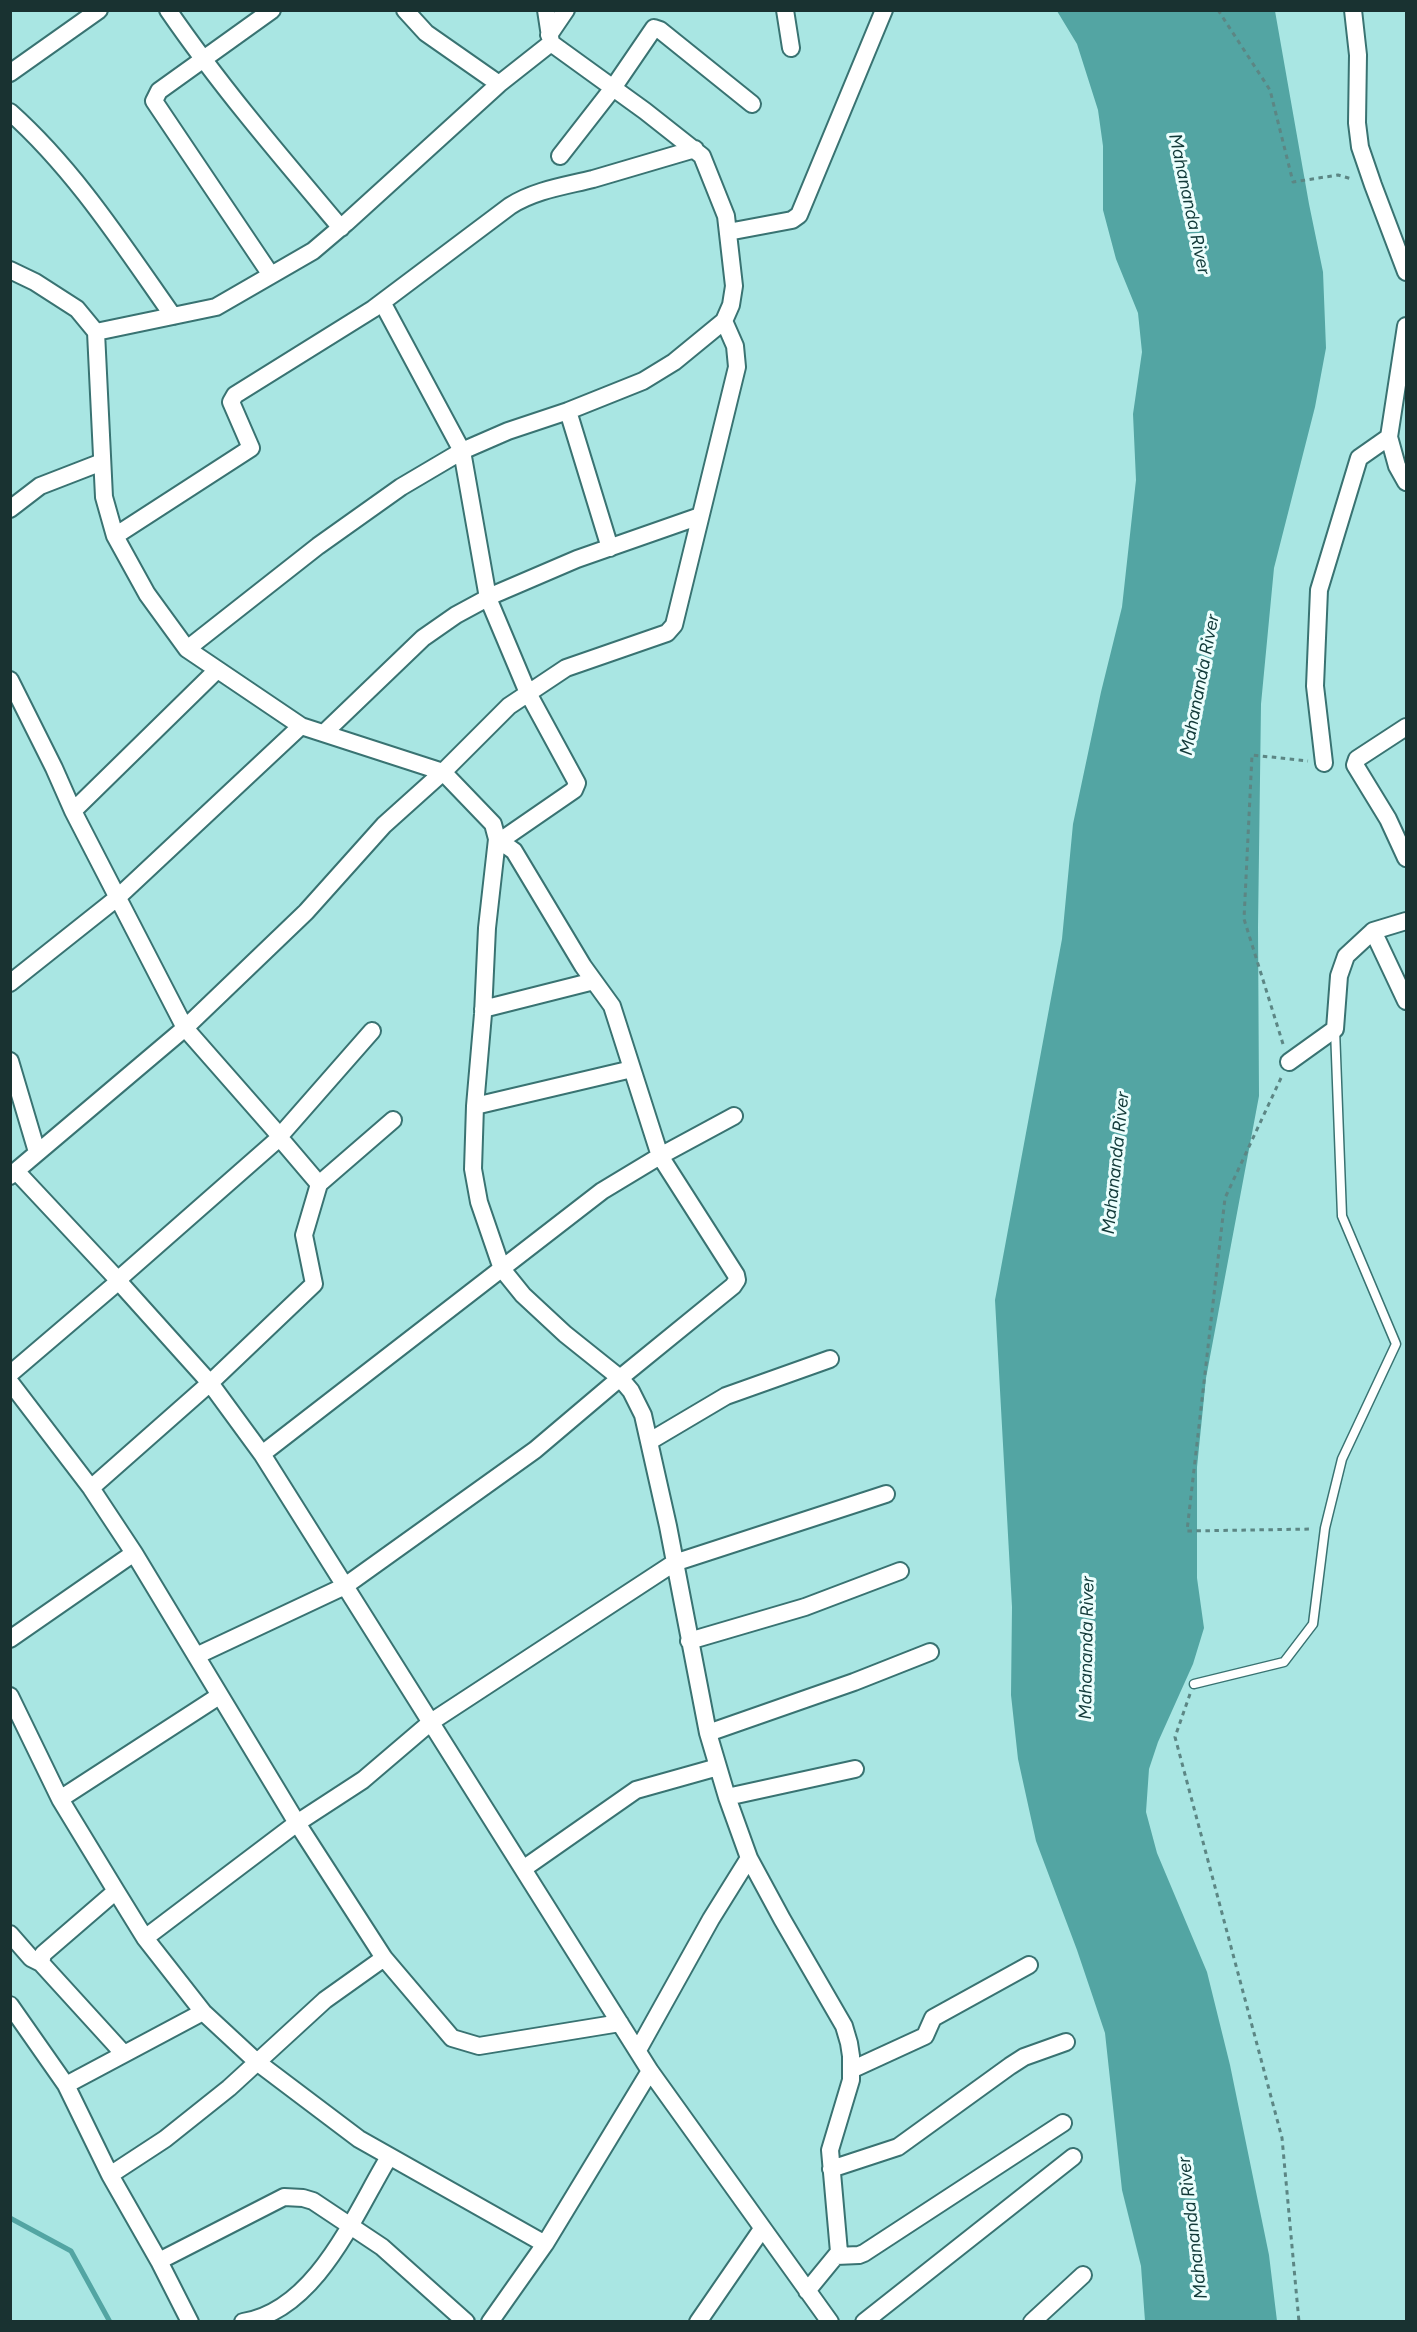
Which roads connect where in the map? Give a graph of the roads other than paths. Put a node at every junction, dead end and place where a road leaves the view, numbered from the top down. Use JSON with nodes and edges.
{"nodes":[{"id":1,"x":99,"y":10,"type":"edge"},
{"id":2,"x":168,"y":10,"type":"edge"},
{"id":3,"x":272,"y":10,"type":"edge"},
{"id":4,"x":405,"y":10,"type":"edge"},
{"id":5,"x":546,"y":10,"type":"edge"},
{"id":6,"x":566,"y":10,"type":"edge"},
{"id":7,"x":785,"y":10,"type":"edge"},
{"id":8,"x":884,"y":10,"type":"edge"},
{"id":9,"x":1353,"y":10,"type":"edge"},
{"id":10,"x":550,"y":39,"type":"junction"},
{"id":11,"x":791,"y":48,"type":"dead end"},
{"id":12,"x":202,"y":60,"type":"junction"},
{"id":13,"x":10,"y":73,"type":"edge"},
{"id":14,"x":498,"y":84,"type":"junction"},
{"id":15,"x":613,"y":88,"type":"junction"},
{"id":16,"x":752,"y":104,"type":"dead end"},
{"id":17,"x":10,"y":112,"type":"edge"},
{"id":18,"x":695,"y":149,"type":"junction"},
{"id":19,"x":560,"y":156,"type":"dead end"},
{"id":20,"x":341,"y":228,"type":"junction"},
{"id":21,"x":728,"y":232,"type":"junction"},
{"id":22,"x":10,"y":270,"type":"edge"},
{"id":23,"x":1407,"y":272,"type":"edge"},
{"id":24,"x":271,"y":275,"type":"junction"},
{"id":25,"x":382,"y":302,"type":"junction"},
{"id":26,"x":173,"y":316,"type":"junction"},
{"id":27,"x":724,"y":321,"type":"junction"},
{"id":28,"x":1407,"y":326,"type":"edge"},
{"id":29,"x":96,"y":332,"type":"junction"},
{"id":30,"x":568,"y":411,"type":"junction"},
{"id":31,"x":1389,"y":437,"type":"junction"},
{"id":32,"x":462,"y":451,"type":"junction"},
{"id":33,"x":102,"y":462,"type":"junction"},
{"id":34,"x":1407,"y":483,"type":"edge"},
{"id":35,"x":10,"y":509,"type":"edge"},
{"id":36,"x":700,"y":516,"type":"junction"},
{"id":37,"x":115,"y":536,"type":"junction"},
{"id":38,"x":610,"y":548,"type":"junction"},
{"id":39,"x":488,"y":598,"type":"junction"},
{"id":40,"x":186,"y":649,"type":"junction"},
{"id":41,"x":217,"y":670,"type":"junction"},
{"id":42,"x":10,"y":680,"type":"edge"},
{"id":43,"x":528,"y":693,"type":"junction"},
{"id":44,"x":301,"y":726,"type":"junction"},
{"id":45,"x":1407,"y":727,"type":"edge"},
{"id":46,"x":324,"y":733,"type":"junction"},
{"id":47,"x":1324,"y":763,"type":"road end"},
{"id":48,"x":442,"y":772,"type":"junction"},
{"id":49,"x":73,"y":811,"type":"junction"},
{"id":50,"x":499,"y":840,"type":"junction"},
{"id":51,"x":1407,"y":858,"type":"edge"},
{"id":52,"x":117,"y":898,"type":"junction"},
{"id":53,"x":1407,"y":921,"type":"edge"},
{"id":54,"x":1373,"y":932,"type":"junction"},
{"id":55,"x":594,"y":981,"type":"junction"},
{"id":56,"x":10,"y":983,"type":"edge"},
{"id":57,"x":1407,"y":1001,"type":"edge"},
{"id":58,"x":483,"y":1009,"type":"junction"},
{"id":59,"x":185,"y":1028,"type":"junction"},
{"id":60,"x":1335,"y":1029,"type":"junction"},
{"id":61,"x":372,"y":1031,"type":"dead end"},
{"id":62,"x":1289,"y":1062,"type":"road end"},
{"id":63,"x":11,"y":1067,"type":"edge"},
{"id":64,"x":632,"y":1069,"type":"junction"},
{"id":65,"x":475,"y":1106,"type":"junction"},
{"id":66,"x":734,"y":1116,"type":"dead end"},
{"id":67,"x":393,"y":1120,"type":"dead end"},
{"id":68,"x":279,"y":1137,"type":"junction"},
{"id":69,"x":37,"y":1152,"type":"junction"},
{"id":70,"x":660,"y":1156,"type":"junction"},
{"id":71,"x":14,"y":1174,"type":"edge"},
{"id":72,"x":319,"y":1184,"type":"junction"},
{"id":73,"x":502,"y":1269,"type":"junction"},
{"id":74,"x":119,"y":1281,"type":"junction"},
{"id":75,"x":830,"y":1359,"type":"dead end"},
{"id":76,"x":10,"y":1374,"type":"edge"},
{"id":77,"x":620,"y":1378,"type":"junction"},
{"id":78,"x":10,"y":1382,"type":"edge"},
{"id":79,"x":210,"y":1383,"type":"junction"},
{"id":80,"x":650,"y":1441,"type":"junction"},
{"id":81,"x":262,"y":1454,"type":"junction"},
{"id":82,"x":91,"y":1488,"type":"junction"},
{"id":83,"x":886,"y":1494,"type":"dead end"},
{"id":84,"x":134,"y":1553,"type":"junction"},
{"id":85,"x":674,"y":1563,"type":"junction"},
{"id":86,"x":900,"y":1571,"type":"dead end"},
{"id":87,"x":345,"y":1586,"type":"junction"},
{"id":88,"x":10,"y":1639,"type":"edge"},
{"id":89,"x":689,"y":1641,"type":"junction"},
{"id":90,"x":930,"y":1652,"type":"dead end"},
{"id":91,"x":196,"y":1656,"type":"junction"},
{"id":92,"x":1194,"y":1684,"type":"road end"},
{"id":93,"x":10,"y":1696,"type":"edge"},
{"id":94,"x":219,"y":1696,"type":"junction"},
{"id":95,"x":431,"y":1722,"type":"junction"},
{"id":96,"x":708,"y":1733,"type":"junction"},
{"id":97,"x":718,"y":1767,"type":"junction"},
{"id":98,"x":855,"y":1769,"type":"dead end"},
{"id":99,"x":727,"y":1797,"type":"junction"},
{"id":100,"x":60,"y":1799,"type":"junction"},
{"id":101,"x":297,"y":1823,"type":"junction"},
{"id":102,"x":749,"y":1858,"type":"junction"},
{"id":103,"x":523,"y":1869,"type":"junction"},
{"id":104,"x":116,"y":1891,"type":"junction"},
{"id":105,"x":10,"y":1934,"type":"edge"},
{"id":106,"x":146,"y":1938,"type":"junction"},
{"id":107,"x":384,"y":1958,"type":"junction"},
{"id":108,"x":41,"y":1963,"type":"junction"},
{"id":109,"x":1029,"y":1965,"type":"dead end"},
{"id":110,"x":10,"y":2005,"type":"edge"},
{"id":111,"x":203,"y":2012,"type":"junction"},
{"id":112,"x":620,"y":2023,"type":"junction"},
{"id":113,"x":1066,"y":2042,"type":"dead end"},
{"id":114,"x":638,"y":2050,"type":"junction"},
{"id":115,"x":123,"y":2054,"type":"junction"},
{"id":116,"x":257,"y":2062,"type":"junction"},
{"id":117,"x":851,"y":2070,"type":"junction"},
{"id":118,"x":650,"y":2071,"type":"junction"},
{"id":119,"x":66,"y":2085,"type":"junction"},
{"id":120,"x":1063,"y":2123,"type":"dead end"},
{"id":121,"x":389,"y":2157,"type":"junction"},
{"id":122,"x":1073,"y":2157,"type":"dead end"},
{"id":123,"x":831,"y":2169,"type":"junction"},
{"id":124,"x":110,"y":2175,"type":"junction"},
{"id":125,"x":350,"y":2227,"type":"junction"},
{"id":126,"x":762,"y":2229,"type":"junction"},
{"id":127,"x":545,"y":2244,"type":"junction"},
{"id":128,"x":836,"y":2256,"type":"junction"},
{"id":129,"x":159,"y":2261,"type":"junction"},
{"id":130,"x":1083,"y":2275,"type":"dead end"},
{"id":131,"x":807,"y":2291,"type":"junction"},
{"id":132,"x":255,"y":2321,"type":"edge"},
{"id":133,"x":190,"y":2322,"type":"edge"},
{"id":134,"x":466,"y":2322,"type":"edge"},
{"id":135,"x":490,"y":2322,"type":"edge"},
{"id":136,"x":698,"y":2322,"type":"edge"},
{"id":137,"x":830,"y":2322,"type":"edge"},
{"id":138,"x":864,"y":2322,"type":"edge"},
{"id":139,"x":1032,"y":2322,"type":"edge"}],
"edges":[{"from":1,"to":13,"type":"street"},
{"from":2,"to":12,"type":"street"},
{"from":3,"to":12,"type":"street"},
{"from":4,"to":14,"type":"street"},
{"from":5,"to":10,"type":"street"},
{"from":6,"to":10,"type":"street"},
{"from":7,"to":11,"type":"street"},
{"from":8,"to":21,"type":"street"},
{"from":9,"to":23,"type":"street"},
{"from":10,"to":14,"type":"street"},
{"from":10,"to":15,"type":"street"},
{"from":12,"to":20,"type":"street"},
{"from":12,"to":24,"type":"street"},
{"from":14,"to":20,"type":"street"},
{"from":15,"to":16,"type":"street"},
{"from":15,"to":18,"type":"street"},
{"from":15,"to":19,"type":"street"},
{"from":17,"to":26,"type":"street"},
{"from":18,"to":21,"type":"street"},
{"from":18,"to":25,"type":"street"},
{"from":20,"to":24,"type":"street"},
{"from":21,"to":27,"type":"street"},
{"from":22,"to":29,"type":"street"},
{"from":24,"to":26,"type":"street"},
{"from":25,"to":32,"type":"street"},
{"from":25,"to":37,"type":"street"},
{"from":26,"to":29,"type":"street"},
{"from":27,"to":30,"type":"street"},
{"from":27,"to":36,"type":"street"},
{"from":28,"to":31,"type":"street"},
{"from":29,"to":33,"type":"street"},
{"from":30,"to":32,"type":"street"},
{"from":30,"to":38,"type":"street"},
{"from":31,"to":34,"type":"street"},
{"from":31,"to":47,"type":"street"},
{"from":32,"to":39,"type":"street"},
{"from":32,"to":40,"type":"street"},
{"from":33,"to":35,"type":"street"},
{"from":33,"to":37,"type":"street"},
{"from":36,"to":38,"type":"street"},
{"from":36,"to":43,"type":"street"},
{"from":37,"to":40,"type":"street"},
{"from":38,"to":39,"type":"street"},
{"from":39,"to":43,"type":"street"},
{"from":39,"to":46,"type":"street"},
{"from":40,"to":41,"type":"street"},
{"from":41,"to":44,"type":"street"},
{"from":41,"to":49,"type":"street"},
{"from":42,"to":49,"type":"street"},
{"from":43,"to":48,"type":"street"},
{"from":43,"to":50,"type":"street"},
{"from":44,"to":46,"type":"street"},
{"from":44,"to":52,"type":"street"},
{"from":45,"to":51,"type":"street"},
{"from":46,"to":48,"type":"street"},
{"from":48,"to":50,"type":"street"},
{"from":48,"to":59,"type":"street"},
{"from":49,"to":52,"type":"street"},
{"from":50,"to":55,"type":"street"},
{"from":50,"to":58,"type":"street"},
{"from":52,"to":56,"type":"street"},
{"from":52,"to":59,"type":"street"},
{"from":53,"to":54,"type":"street"},
{"from":54,"to":57,"type":"street"},
{"from":54,"to":60,"type":"street"},
{"from":55,"to":58,"type":"street"},
{"from":55,"to":64,"type":"street"},
{"from":58,"to":65,"type":"street"},
{"from":59,"to":68,"type":"street"},
{"from":59,"to":69,"type":"street"},
{"from":60,"to":62,"type":"street"},
{"from":60,"to":92,"type":"lane"},
{"from":61,"to":68,"type":"street"},
{"from":63,"to":69,"type":"street"},
{"from":64,"to":65,"type":"street"},
{"from":64,"to":70,"type":"street"},
{"from":65,"to":73,"type":"street"},
{"from":66,"to":70,"type":"street"},
{"from":67,"to":72,"type":"street"},
{"from":68,"to":72,"type":"street"},
{"from":68,"to":74,"type":"street"},
{"from":69,"to":71,"type":"street"},
{"from":70,"to":73,"type":"street"},
{"from":70,"to":77,"type":"street"},
{"from":71,"to":74,"type":"street"},
{"from":72,"to":79,"type":"street"},
{"from":73,"to":77,"type":"street"},
{"from":73,"to":81,"type":"street"},
{"from":74,"to":76,"type":"street"},
{"from":74,"to":79,"type":"street"},
{"from":75,"to":80,"type":"street"},
{"from":77,"to":80,"type":"street"},
{"from":77,"to":87,"type":"street"},
{"from":78,"to":82,"type":"street"},
{"from":79,"to":81,"type":"street"},
{"from":79,"to":82,"type":"street"},
{"from":80,"to":85,"type":"street"},
{"from":81,"to":87,"type":"street"},
{"from":82,"to":84,"type":"street"},
{"from":83,"to":85,"type":"street"},
{"from":84,"to":88,"type":"street"},
{"from":84,"to":91,"type":"street"},
{"from":85,"to":89,"type":"street"},
{"from":85,"to":95,"type":"street"},
{"from":86,"to":89,"type":"street"},
{"from":87,"to":91,"type":"street"},
{"from":87,"to":95,"type":"street"},
{"from":89,"to":96,"type":"street"},
{"from":90,"to":96,"type":"street"},
{"from":91,"to":94,"type":"street"},
{"from":93,"to":100,"type":"street"},
{"from":94,"to":100,"type":"street"},
{"from":94,"to":101,"type":"street"},
{"from":95,"to":101,"type":"street"},
{"from":95,"to":103,"type":"street"},
{"from":96,"to":97,"type":"street"},
{"from":97,"to":99,"type":"street"},
{"from":97,"to":103,"type":"street"},
{"from":98,"to":99,"type":"street"},
{"from":99,"to":102,"type":"street"},
{"from":100,"to":104,"type":"street"},
{"from":101,"to":106,"type":"street"},
{"from":101,"to":107,"type":"street"},
{"from":102,"to":114,"type":"street"},
{"from":102,"to":117,"type":"street"},
{"from":103,"to":112,"type":"street"},
{"from":104,"to":106,"type":"street"},
{"from":104,"to":108,"type":"street"},
{"from":105,"to":108,"type":"street"},
{"from":106,"to":111,"type":"street"},
{"from":107,"to":112,"type":"street"},
{"from":107,"to":116,"type":"street"},
{"from":108,"to":115,"type":"street"},
{"from":109,"to":117,"type":"street"},
{"from":110,"to":119,"type":"street"},
{"from":111,"to":115,"type":"street"},
{"from":111,"to":116,"type":"street"},
{"from":112,"to":114,"type":"street"},
{"from":113,"to":123,"type":"street"},
{"from":114,"to":118,"type":"street"},
{"from":115,"to":119,"type":"street"},
{"from":116,"to":121,"type":"street"},
{"from":116,"to":124,"type":"street"},
{"from":117,"to":123,"type":"street"},
{"from":118,"to":126,"type":"street"},
{"from":118,"to":127,"type":"street"},
{"from":119,"to":124,"type":"street"},
{"from":120,"to":128,"type":"street"},
{"from":121,"to":125,"type":"street"},
{"from":121,"to":127,"type":"street"},
{"from":122,"to":138,"type":"street"},
{"from":123,"to":128,"type":"street"},
{"from":124,"to":129,"type":"street"},
{"from":125,"to":129,"type":"street"},
{"from":125,"to":132,"type":"street"},
{"from":125,"to":134,"type":"street"},
{"from":126,"to":131,"type":"street"},
{"from":126,"to":136,"type":"street"},
{"from":127,"to":135,"type":"street"},
{"from":128,"to":131,"type":"street"},
{"from":129,"to":133,"type":"street"},
{"from":130,"to":139,"type":"street"},
{"from":131,"to":137,"type":"street"}]}
